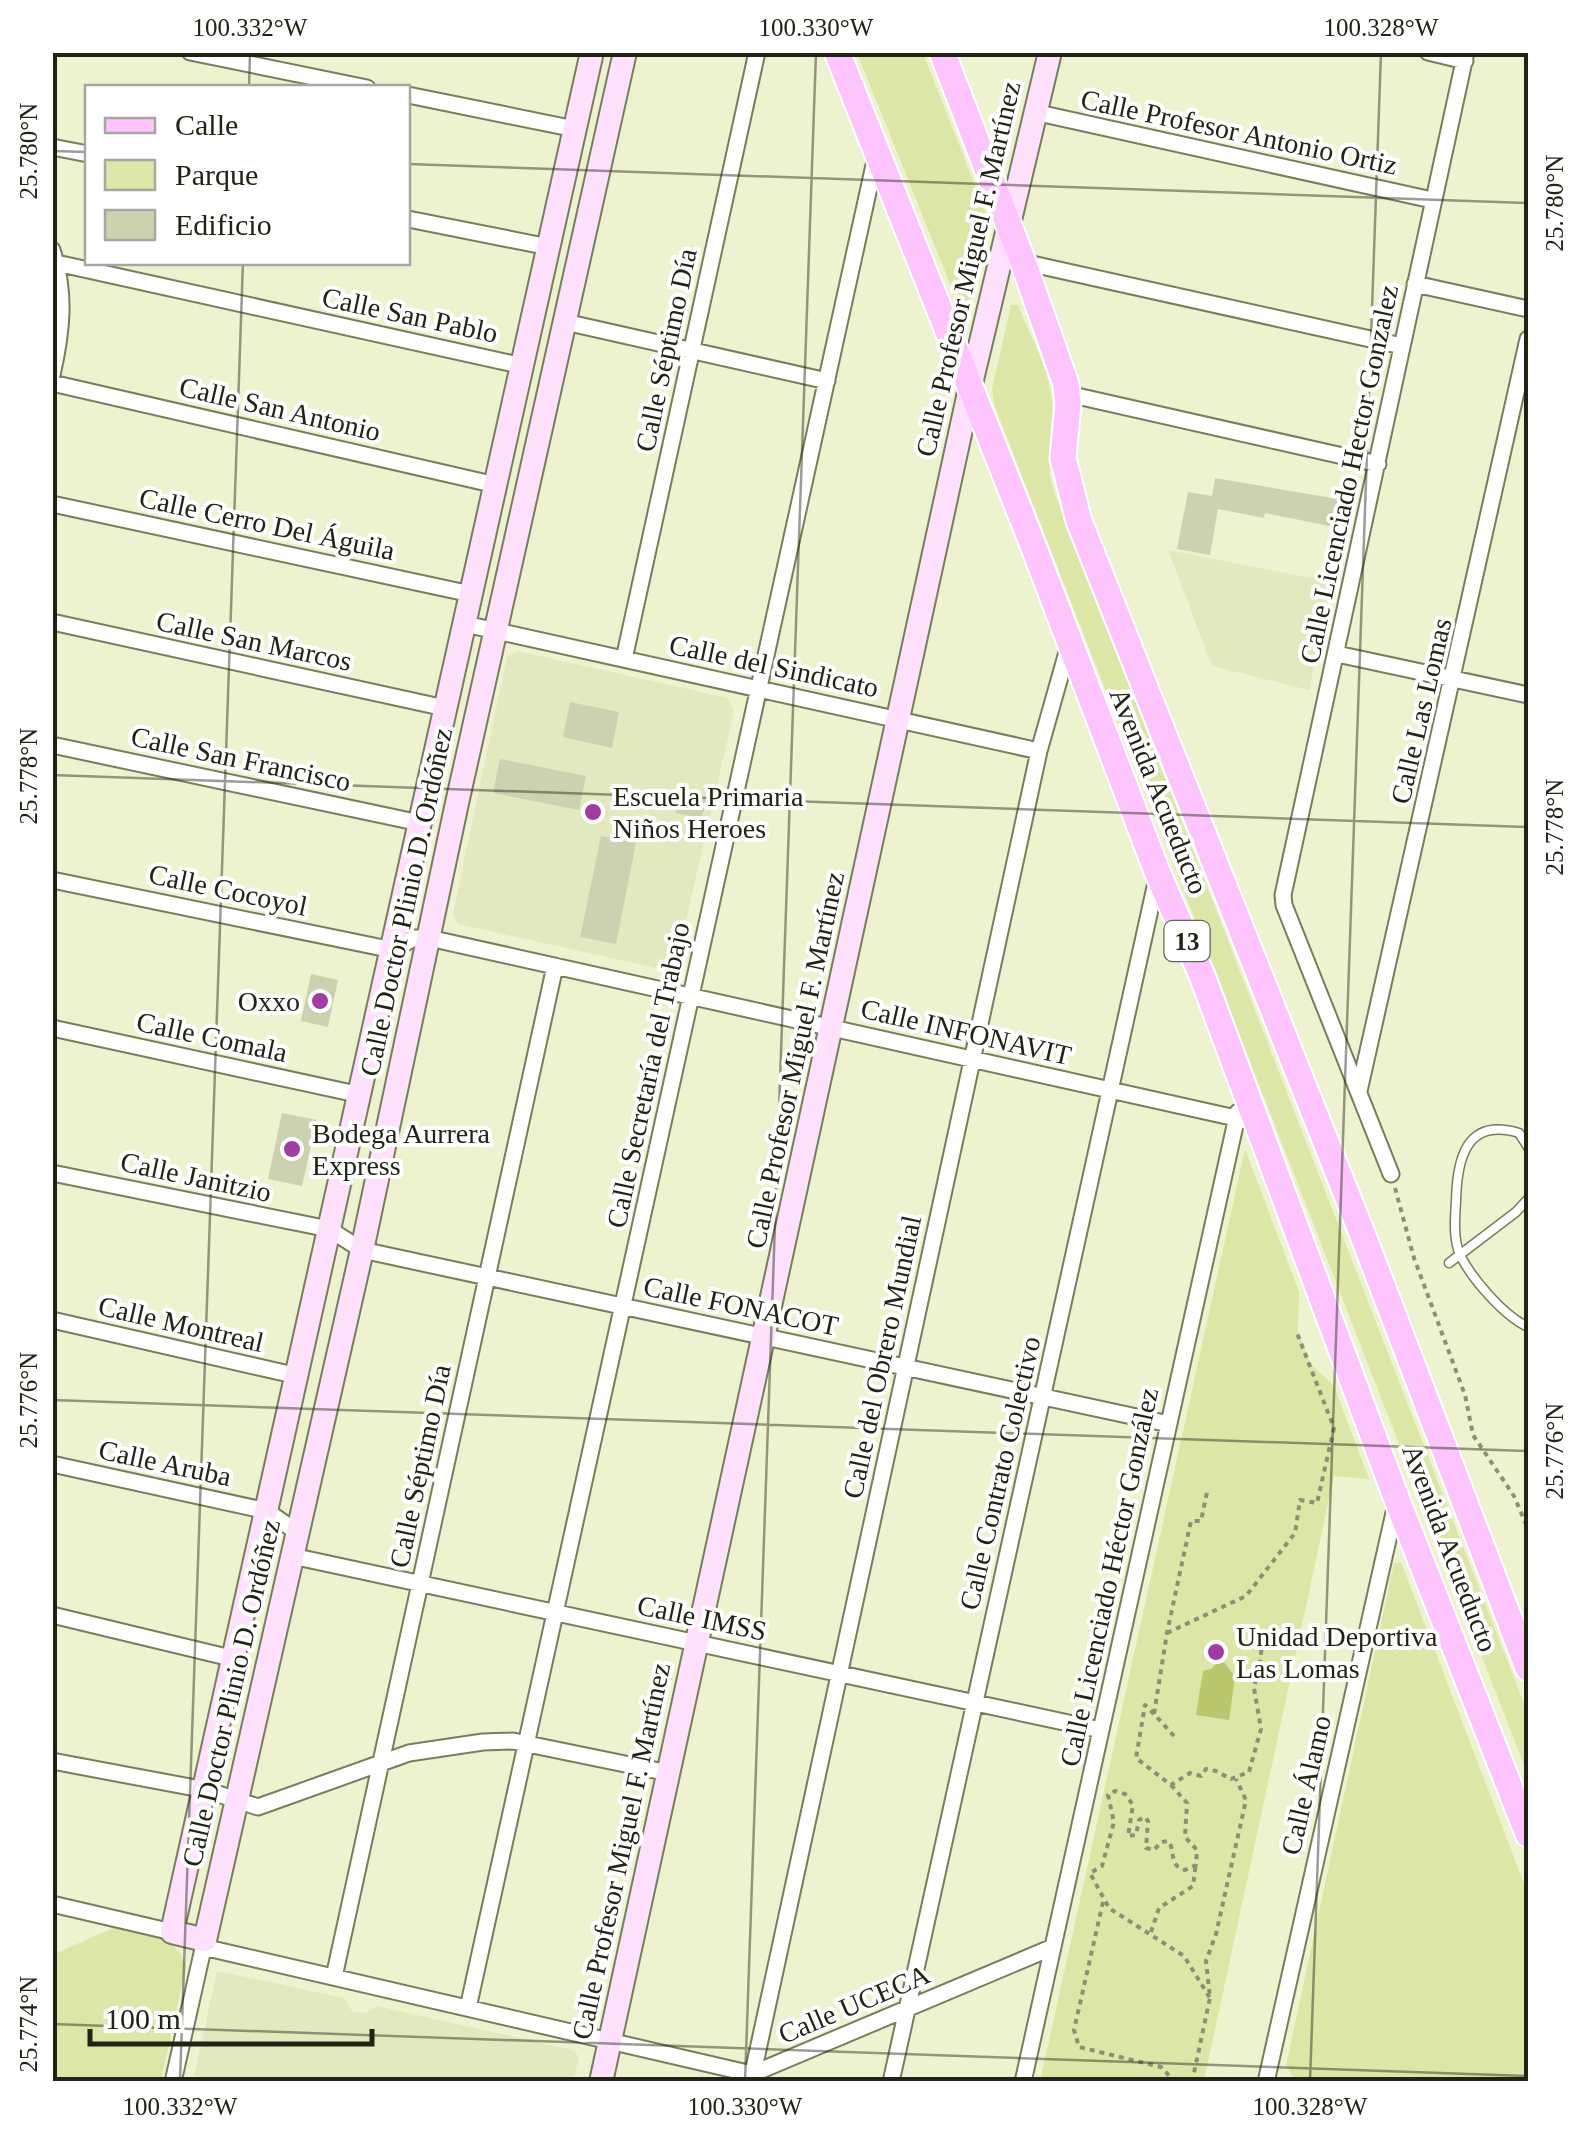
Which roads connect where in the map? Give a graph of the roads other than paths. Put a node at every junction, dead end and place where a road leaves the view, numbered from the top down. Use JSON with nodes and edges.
{"nodes":[{"id":1,"x":190,"y":52,"type":"edge"},
{"id":2,"x":592,"y":52,"type":"edge"},
{"id":3,"x":625,"y":52,"type":"edge"},
{"id":4,"x":756,"y":52,"type":"edge"},
{"id":5,"x":838,"y":52,"type":"edge"},
{"id":6,"x":942,"y":52,"type":"edge"},
{"id":7,"x":1050,"y":52,"type":"edge"},
{"id":8,"x":1428,"y":52,"type":"edge"},
{"id":9,"x":1466,"y":57,"type":"edge"},
{"id":10,"x":352,"y":85,"type":"edge"},
{"id":11,"x":410,"y":96,"type":"edge"},
{"id":12,"x":1034,"y":112,"type":"junction"},
{"id":13,"x":575,"y":128,"type":"junction"},
{"id":14,"x":52,"y":147,"type":"edge"},
{"id":15,"x":877,"y":152,"type":"junction"},
{"id":16,"x":85,"y":153,"type":"edge"},
{"id":17,"x":1432,"y":200,"type":"junction"},
{"id":18,"x":410,"y":219,"type":"edge"},
{"id":19,"x":1009,"y":226,"type":"junction"},
{"id":20,"x":549,"y":248,"type":"junction"},
{"id":21,"x":54,"y":259,"type":"edge"},
{"id":22,"x":1024,"y":262,"type":"junction"},
{"id":23,"x":1415,"y":284,"type":"junction"},
{"id":24,"x":1528,"y":309,"type":"edge"},
{"id":25,"x":565,"y":322,"type":"junction"},
{"id":26,"x":1528,"y":339,"type":"edge"},
{"id":27,"x":1402,"y":346,"type":"junction"},
{"id":28,"x":691,"y":350,"type":"junction"},
{"id":29,"x":523,"y":366,"type":"junction"},
{"id":30,"x":52,"y":375,"type":"edge"},
{"id":31,"x":827,"y":381,"type":"junction"},
{"id":32,"x":52,"y":383,"type":"edge"},
{"id":33,"x":970,"y":388,"type":"junction"},
{"id":34,"x":1068,"y":394,"type":"junction"},
{"id":35,"x":1378,"y":464,"type":"junction"},
{"id":36,"x":496,"y":485,"type":"junction"},
{"id":37,"x":52,"y":504,"type":"edge"},
{"id":38,"x":470,"y":594,"type":"junction"},
{"id":39,"x":52,"y":622,"type":"edge"},
{"id":40,"x":465,"y":624,"type":"junction"},
{"id":41,"x":497,"y":631,"type":"junction"},
{"id":42,"x":1069,"y":645,"type":"junction"},
{"id":43,"x":1337,"y":654,"type":"junction"},
{"id":44,"x":624,"y":659,"type":"junction"},
{"id":45,"x":1454,"y":679,"type":"junction"},
{"id":46,"x":759,"y":689,"type":"junction"},
{"id":47,"x":1528,"y":695,"type":"edge"},
{"id":48,"x":445,"y":708,"type":"junction"},
{"id":49,"x":900,"y":720,"type":"junction"},
{"id":50,"x":52,"y":744,"type":"edge"},
{"id":51,"x":1040,"y":751,"type":"junction"},
{"id":52,"x":426,"y":796,"type":"junction"},
{"id":53,"x":457,"y":803,"type":"junction"},
{"id":54,"x":420,"y":823,"type":"junction"},
{"id":55,"x":1158,"y":874,"type":"junction"},
{"id":56,"x":52,"y":880,"type":"edge"},
{"id":57,"x":429,"y":938,"type":"junction"},
{"id":58,"x":392,"y":950,"type":"junction"},
{"id":59,"x":555,"y":966,"type":"junction"},
{"id":60,"x":691,"y":996,"type":"junction"},
{"id":61,"x":52,"y":1028,"type":"edge"},
{"id":62,"x":832,"y":1028,"type":"junction"},
{"id":63,"x":972,"y":1059,"type":"junction"},
{"id":64,"x":1111,"y":1090,"type":"junction"},
{"id":65,"x":1359,"y":1093,"type":"junction"},
{"id":66,"x":361,"y":1095,"type":"junction"},
{"id":67,"x":1247,"y":1120,"type":"junction"},
{"id":68,"x":1528,"y":1147,"type":"edge"},
{"id":69,"x":52,"y":1173,"type":"edge"},
{"id":70,"x":1391,"y":1174,"type":"road end"},
{"id":71,"x":1528,"y":1199,"type":"edge"},
{"id":72,"x":329,"y":1229,"type":"junction"},
{"id":73,"x":362,"y":1250,"type":"junction"},
{"id":74,"x":1460,"y":1255,"type":"junction"},
{"id":75,"x":1449,"y":1263,"type":"dead end"},
{"id":76,"x":487,"y":1277,"type":"junction"},
{"id":77,"x":623,"y":1306,"type":"junction"},
{"id":78,"x":52,"y":1320,"type":"edge"},
{"id":79,"x":1528,"y":1327,"type":"edge"},
{"id":80,"x":764,"y":1337,"type":"junction"},
{"id":81,"x":906,"y":1367,"type":"junction"},
{"id":82,"x":298,"y":1376,"type":"junction"},
{"id":83,"x":1042,"y":1397,"type":"junction"},
{"id":84,"x":1168,"y":1424,"type":"junction"},
{"id":85,"x":52,"y":1464,"type":"edge"},
{"id":86,"x":1397,"y":1500,"type":"junction"},
{"id":87,"x":267,"y":1511,"type":"junction"},
{"id":88,"x":295,"y":1544,"type":"junction"},
{"id":89,"x":420,"y":1584,"type":"junction"},
{"id":90,"x":555,"y":1612,"type":"junction"},
{"id":91,"x":52,"y":1616,"type":"edge"},
{"id":92,"x":697,"y":1643,"type":"junction"},
{"id":93,"x":235,"y":1659,"type":"junction"},
{"id":94,"x":1528,"y":1668,"type":"edge"},
{"id":95,"x":839,"y":1673,"type":"junction"},
{"id":96,"x":975,"y":1702,"type":"junction"},
{"id":97,"x":1101,"y":1730,"type":"junction"},
{"id":98,"x":526,"y":1744,"type":"junction"},
{"id":99,"x":52,"y":1761,"type":"edge"},
{"id":100,"x":382,"y":1762,"type":"junction"},
{"id":101,"x":669,"y":1772,"type":"junction"},
{"id":102,"x":206,"y":1790,"type":"junction"},
{"id":103,"x":237,"y":1803,"type":"junction"},
{"id":104,"x":1528,"y":1834,"type":"edge"},
{"id":105,"x":52,"y":1904,"type":"edge"},
{"id":106,"x":172,"y":1932,"type":"junction"},
{"id":107,"x":204,"y":1943,"type":"junction"},
{"id":108,"x":1053,"y":1947,"type":"junction"},
{"id":109,"x":334,"y":1977,"type":"junction"},
{"id":110,"x":468,"y":2008,"type":"junction"},
{"id":111,"x":907,"y":2008,"type":"junction"},
{"id":112,"x":610,"y":2041,"type":"junction"},
{"id":113,"x":752,"y":2078,"type":"edge"},
{"id":114,"x":173,"y":2082,"type":"edge"},
{"id":115,"x":601,"y":2082,"type":"edge"},
{"id":116,"x":890,"y":2082,"type":"edge"},
{"id":117,"x":1023,"y":2082,"type":"edge"},
{"id":118,"x":1266,"y":2082,"type":"edge"}],
"edges":[{"from":1,"to":10,"type":"street"},
{"from":2,"to":13,"type":"street","name":"Calle Doctor Plinio D. Ordóñez"},
{"from":3,"to":25,"type":"street","name":"Calle Doctor Plinio D. Ordóñez"},
{"from":4,"to":28,"type":"street","name":"Calle Séptimo Día"},
{"from":5,"to":15,"type":"main road","name":"Avenida Acueducto","number":"13"},
{"from":6,"to":19,"type":"main road","name":"Avenida Acueducto","number":"13"},
{"from":7,"to":12,"type":"street","name":"Calle Profesor Miguel F. Martínez"},
{"from":8,"to":9,"type":"street"},
{"from":9,"to":17,"type":"street","name":"Calle Licenciado Hector Gonzalez"},
{"from":11,"to":13,"type":"street"},
{"from":12,"to":17,"type":"street","name":"Calle Profesor Antonio Ortiz"},
{"from":12,"to":19,"type":"street","name":"Calle Profesor Miguel F. Martínez"},
{"from":13,"to":20,"type":"street","name":"Calle Doctor Plinio D. Ordóñez"},
{"from":14,"to":16,"type":"street"},
{"from":15,"to":31,"type":"street","name":"Calle Secretaría del Trabajo"},
{"from":15,"to":33,"type":"main road","name":"Avenida Acueducto","number":"13"},
{"from":17,"to":23,"type":"street","name":"Calle Licenciado Hector Gonzalez"},
{"from":18,"to":20,"type":"street"},
{"from":19,"to":22,"type":"main road","name":"Avenida Acueducto","number":"13"},
{"from":19,"to":33,"type":"street","name":"Calle Profesor Miguel F. Martínez"},
{"from":20,"to":29,"type":"street","name":"Calle Doctor Plinio D. Ordóñez"},
{"from":21,"to":29,"type":"street","name":"Calle San Pablo"},
{"from":21,"to":30,"type":"street"},
{"from":22,"to":27,"type":"street"},
{"from":22,"to":34,"type":"main road","name":"Avenida Acueducto","number":"13"},
{"from":23,"to":24,"type":"street"},
{"from":23,"to":27,"type":"street","name":"Calle Licenciado Hector Gonzalez"},
{"from":25,"to":28,"type":"street"},
{"from":25,"to":41,"type":"street","name":"Calle Doctor Plinio D. Ordóñez"},
{"from":26,"to":45,"type":"street","name":"Calle Las Lomas"},
{"from":27,"to":35,"type":"street","name":"Calle Licenciado Hector Gonzalez"},
{"from":28,"to":31,"type":"street"},
{"from":28,"to":44,"type":"street","name":"Calle Séptimo Día"},
{"from":29,"to":36,"type":"street","name":"Calle Doctor Plinio D. Ordóñez"},
{"from":31,"to":46,"type":"street","name":"Calle Secretaría del Trabajo"},
{"from":32,"to":36,"type":"street","name":"Calle San Antonio"},
{"from":33,"to":42,"type":"main road","name":"Avenida Acueducto","number":"13"},
{"from":33,"to":49,"type":"street","name":"Calle Profesor Miguel F. Martínez"},
{"from":34,"to":35,"type":"street"},
{"from":34,"to":94,"type":"main road","name":"Avenida Acueducto","number":"13"},
{"from":35,"to":43,"type":"street","name":"Calle Licenciado Hector Gonzalez"},
{"from":36,"to":38,"type":"street","name":"Calle Doctor Plinio D. Ordóñez"},
{"from":37,"to":38,"type":"street","name":"Calle Cerro Del Águila"},
{"from":38,"to":40,"type":"street","name":"Calle Doctor Plinio D. Ordóñez"},
{"from":39,"to":48,"type":"street","name":"Calle San Marcos"},
{"from":40,"to":41,"type":"street","name":"Calle del Sindicato"},
{"from":40,"to":48,"type":"street","name":"Calle Doctor Plinio D. Ordóñez"},
{"from":41,"to":44,"type":"street","name":"Calle del Sindicato"},
{"from":41,"to":53,"type":"street","name":"Calle Doctor Plinio D. Ordóñez"},
{"from":42,"to":51,"type":"street","name":"Calle del Obrero Mundial"},
{"from":42,"to":55,"type":"main road","name":"Avenida Acueducto","number":"13"},
{"from":43,"to":45,"type":"street"},
{"from":43,"to":65,"type":"street","name":"Calle Licenciado Hector Gonzalez"},
{"from":44,"to":46,"type":"street","name":"Calle del Sindicato"},
{"from":45,"to":47,"type":"street"},
{"from":45,"to":65,"type":"street","name":"Calle Las Lomas"},
{"from":46,"to":49,"type":"street","name":"Calle del Sindicato"},
{"from":46,"to":60,"type":"street","name":"Calle Secretaría del Trabajo"},
{"from":48,"to":52,"type":"street","name":"Calle Doctor Plinio D. Ordóñez"},
{"from":49,"to":51,"type":"street","name":"Calle del Sindicato"},
{"from":49,"to":62,"type":"street","name":"Calle Profesor Miguel F. Martínez"},
{"from":50,"to":54,"type":"street","name":"Calle San Francisco"},
{"from":51,"to":63,"type":"street","name":"Calle del Obrero Mundial"},
{"from":52,"to":53,"type":"street"},
{"from":52,"to":54,"type":"street","name":"Calle Doctor Plinio D. Ordóñez"},
{"from":53,"to":57,"type":"street","name":"Calle Doctor Plinio D. Ordóñez"},
{"from":54,"to":58,"type":"street","name":"Calle Doctor Plinio D. Ordóñez"},
{"from":55,"to":64,"type":"street","name":"Calle Contrato Colectivo"},
{"from":55,"to":67,"type":"main road","name":"Avenida Acueducto","number":"13"},
{"from":56,"to":58,"type":"street","name":"Calle Cocoyol"},
{"from":57,"to":58,"type":"street"},
{"from":57,"to":59,"type":"street","name":"Calle INFONAVIT"},
{"from":57,"to":73,"type":"street","name":"Calle Doctor Plinio D. Ordóñez"},
{"from":58,"to":66,"type":"street","name":"Calle Doctor Plinio D. Ordóñez"},
{"from":59,"to":60,"type":"street","name":"Calle INFONAVIT"},
{"from":59,"to":76,"type":"street","name":"Calle Séptimo Día"},
{"from":60,"to":62,"type":"street","name":"Calle INFONAVIT"},
{"from":60,"to":77,"type":"street","name":"Calle Secretaría del Trabajo"},
{"from":61,"to":66,"type":"street","name":"Calle Comala"},
{"from":62,"to":63,"type":"street","name":"Calle INFONAVIT"},
{"from":62,"to":80,"type":"street","name":"Calle Profesor Miguel F. Martínez"},
{"from":63,"to":64,"type":"street","name":"Calle INFONAVIT"},
{"from":63,"to":81,"type":"street","name":"Calle del Obrero Mundial"},
{"from":64,"to":67,"type":"street","name":"Calle INFONAVIT"},
{"from":64,"to":83,"type":"street","name":"Calle Contrato Colectivo"},
{"from":65,"to":70,"type":"street"},
{"from":66,"to":72,"type":"street","name":"Calle Doctor Plinio D. Ordóñez"},
{"from":67,"to":84,"type":"street","name":"Calle Licenciado Héctor González"},
{"from":67,"to":86,"type":"main road","name":"Avenida Acueducto","number":"13"},
{"from":68,"to":74,"type":"lane"},
{"from":69,"to":72,"type":"street","name":"Calle Janitzio"},
{"from":71,"to":74,"type":"lane"},
{"from":72,"to":73,"type":"street"},
{"from":72,"to":82,"type":"street","name":"Calle Doctor Plinio D. Ordóñez"},
{"from":73,"to":76,"type":"street","name":"Calle FONACOT"},
{"from":73,"to":88,"type":"street","name":"Calle Doctor Plinio D. Ordóñez"},
{"from":74,"to":75,"type":"lane"},
{"from":74,"to":79,"type":"lane"},
{"from":76,"to":77,"type":"street","name":"Calle FONACOT"},
{"from":76,"to":89,"type":"street","name":"Calle Séptimo Día"},
{"from":77,"to":80,"type":"street","name":"Calle FONACOT"},
{"from":77,"to":90,"type":"street","name":"Calle Secretaría del Trabajo"},
{"from":78,"to":82,"type":"street","name":"Calle Montreal"},
{"from":80,"to":81,"type":"street","name":"Calle FONACOT"},
{"from":80,"to":92,"type":"street","name":"Calle Profesor Miguel F. Martínez"},
{"from":81,"to":83,"type":"street","name":"Calle FONACOT"},
{"from":81,"to":95,"type":"street","name":"Calle del Obrero Mundial"},
{"from":82,"to":87,"type":"street","name":"Calle Doctor Plinio D. Ordóñez"},
{"from":83,"to":84,"type":"street","name":"Calle FONACOT"},
{"from":83,"to":96,"type":"street","name":"Calle Contrato Colectivo"},
{"from":84,"to":97,"type":"street","name":"Calle Licenciado Héctor González"},
{"from":85,"to":87,"type":"street","name":"Calle Aruba"},
{"from":86,"to":104,"type":"main road","name":"Avenida Acueducto","number":"13"},
{"from":86,"to":118,"type":"street","name":"Calle Álamo"},
{"from":87,"to":88,"type":"street"},
{"from":87,"to":93,"type":"street","name":"Calle Doctor Plinio D. Ordóñez"},
{"from":88,"to":89,"type":"street","name":"Calle IMSS"},
{"from":88,"to":103,"type":"street","name":"Calle Doctor Plinio D. Ordóñez"},
{"from":89,"to":90,"type":"street","name":"Calle IMSS"},
{"from":89,"to":100,"type":"street","name":"Calle Séptimo Día"},
{"from":90,"to":92,"type":"street","name":"Calle IMSS"},
{"from":90,"to":98,"type":"street","name":"Calle Secretaría del Trabajo"},
{"from":91,"to":93,"type":"street"},
{"from":92,"to":95,"type":"street","name":"Calle IMSS"},
{"from":92,"to":101,"type":"street","name":"Calle Profesor Miguel F. Martínez"},
{"from":93,"to":102,"type":"street","name":"Calle Doctor Plinio D. Ordóñez"},
{"from":95,"to":96,"type":"street","name":"Calle IMSS"},
{"from":95,"to":113,"type":"street","name":"Calle del Obrero Mundial"},
{"from":96,"to":97,"type":"street","name":"Calle IMSS"},
{"from":96,"to":111,"type":"street","name":"Calle Contrato Colectivo"},
{"from":97,"to":108,"type":"street","name":"Calle Licenciado Héctor González"},
{"from":98,"to":100,"type":"street"},
{"from":98,"to":101,"type":"street"},
{"from":98,"to":110,"type":"street","name":"Calle Secretaría del Trabajo"},
{"from":99,"to":102,"type":"street"},
{"from":100,"to":103,"type":"street"},
{"from":100,"to":109,"type":"street","name":"Calle Séptimo Día"},
{"from":101,"to":112,"type":"street","name":"Calle Profesor Miguel F. Martínez"},
{"from":102,"to":103,"type":"street"},
{"from":102,"to":106,"type":"street","name":"Calle Doctor Plinio D. Ordóñez"},
{"from":103,"to":107,"type":"street","name":"Calle Doctor Plinio D. Ordóñez"},
{"from":105,"to":106,"type":"street"},
{"from":106,"to":107,"type":"street"},
{"from":107,"to":109,"type":"street"},
{"from":107,"to":114,"type":"street"},
{"from":108,"to":111,"type":"street","name":"Calle UCECA"},
{"from":108,"to":117,"type":"street","name":"Calle Licenciado Héctor González"},
{"from":109,"to":110,"type":"street"},
{"from":110,"to":112,"type":"street"},
{"from":111,"to":113,"type":"street","name":"Calle UCECA"},
{"from":111,"to":116,"type":"street","name":"Calle Contrato Colectivo"},
{"from":112,"to":113,"type":"street"},
{"from":112,"to":115,"type":"street","name":"Calle Profesor Miguel F. Martínez"}]}
